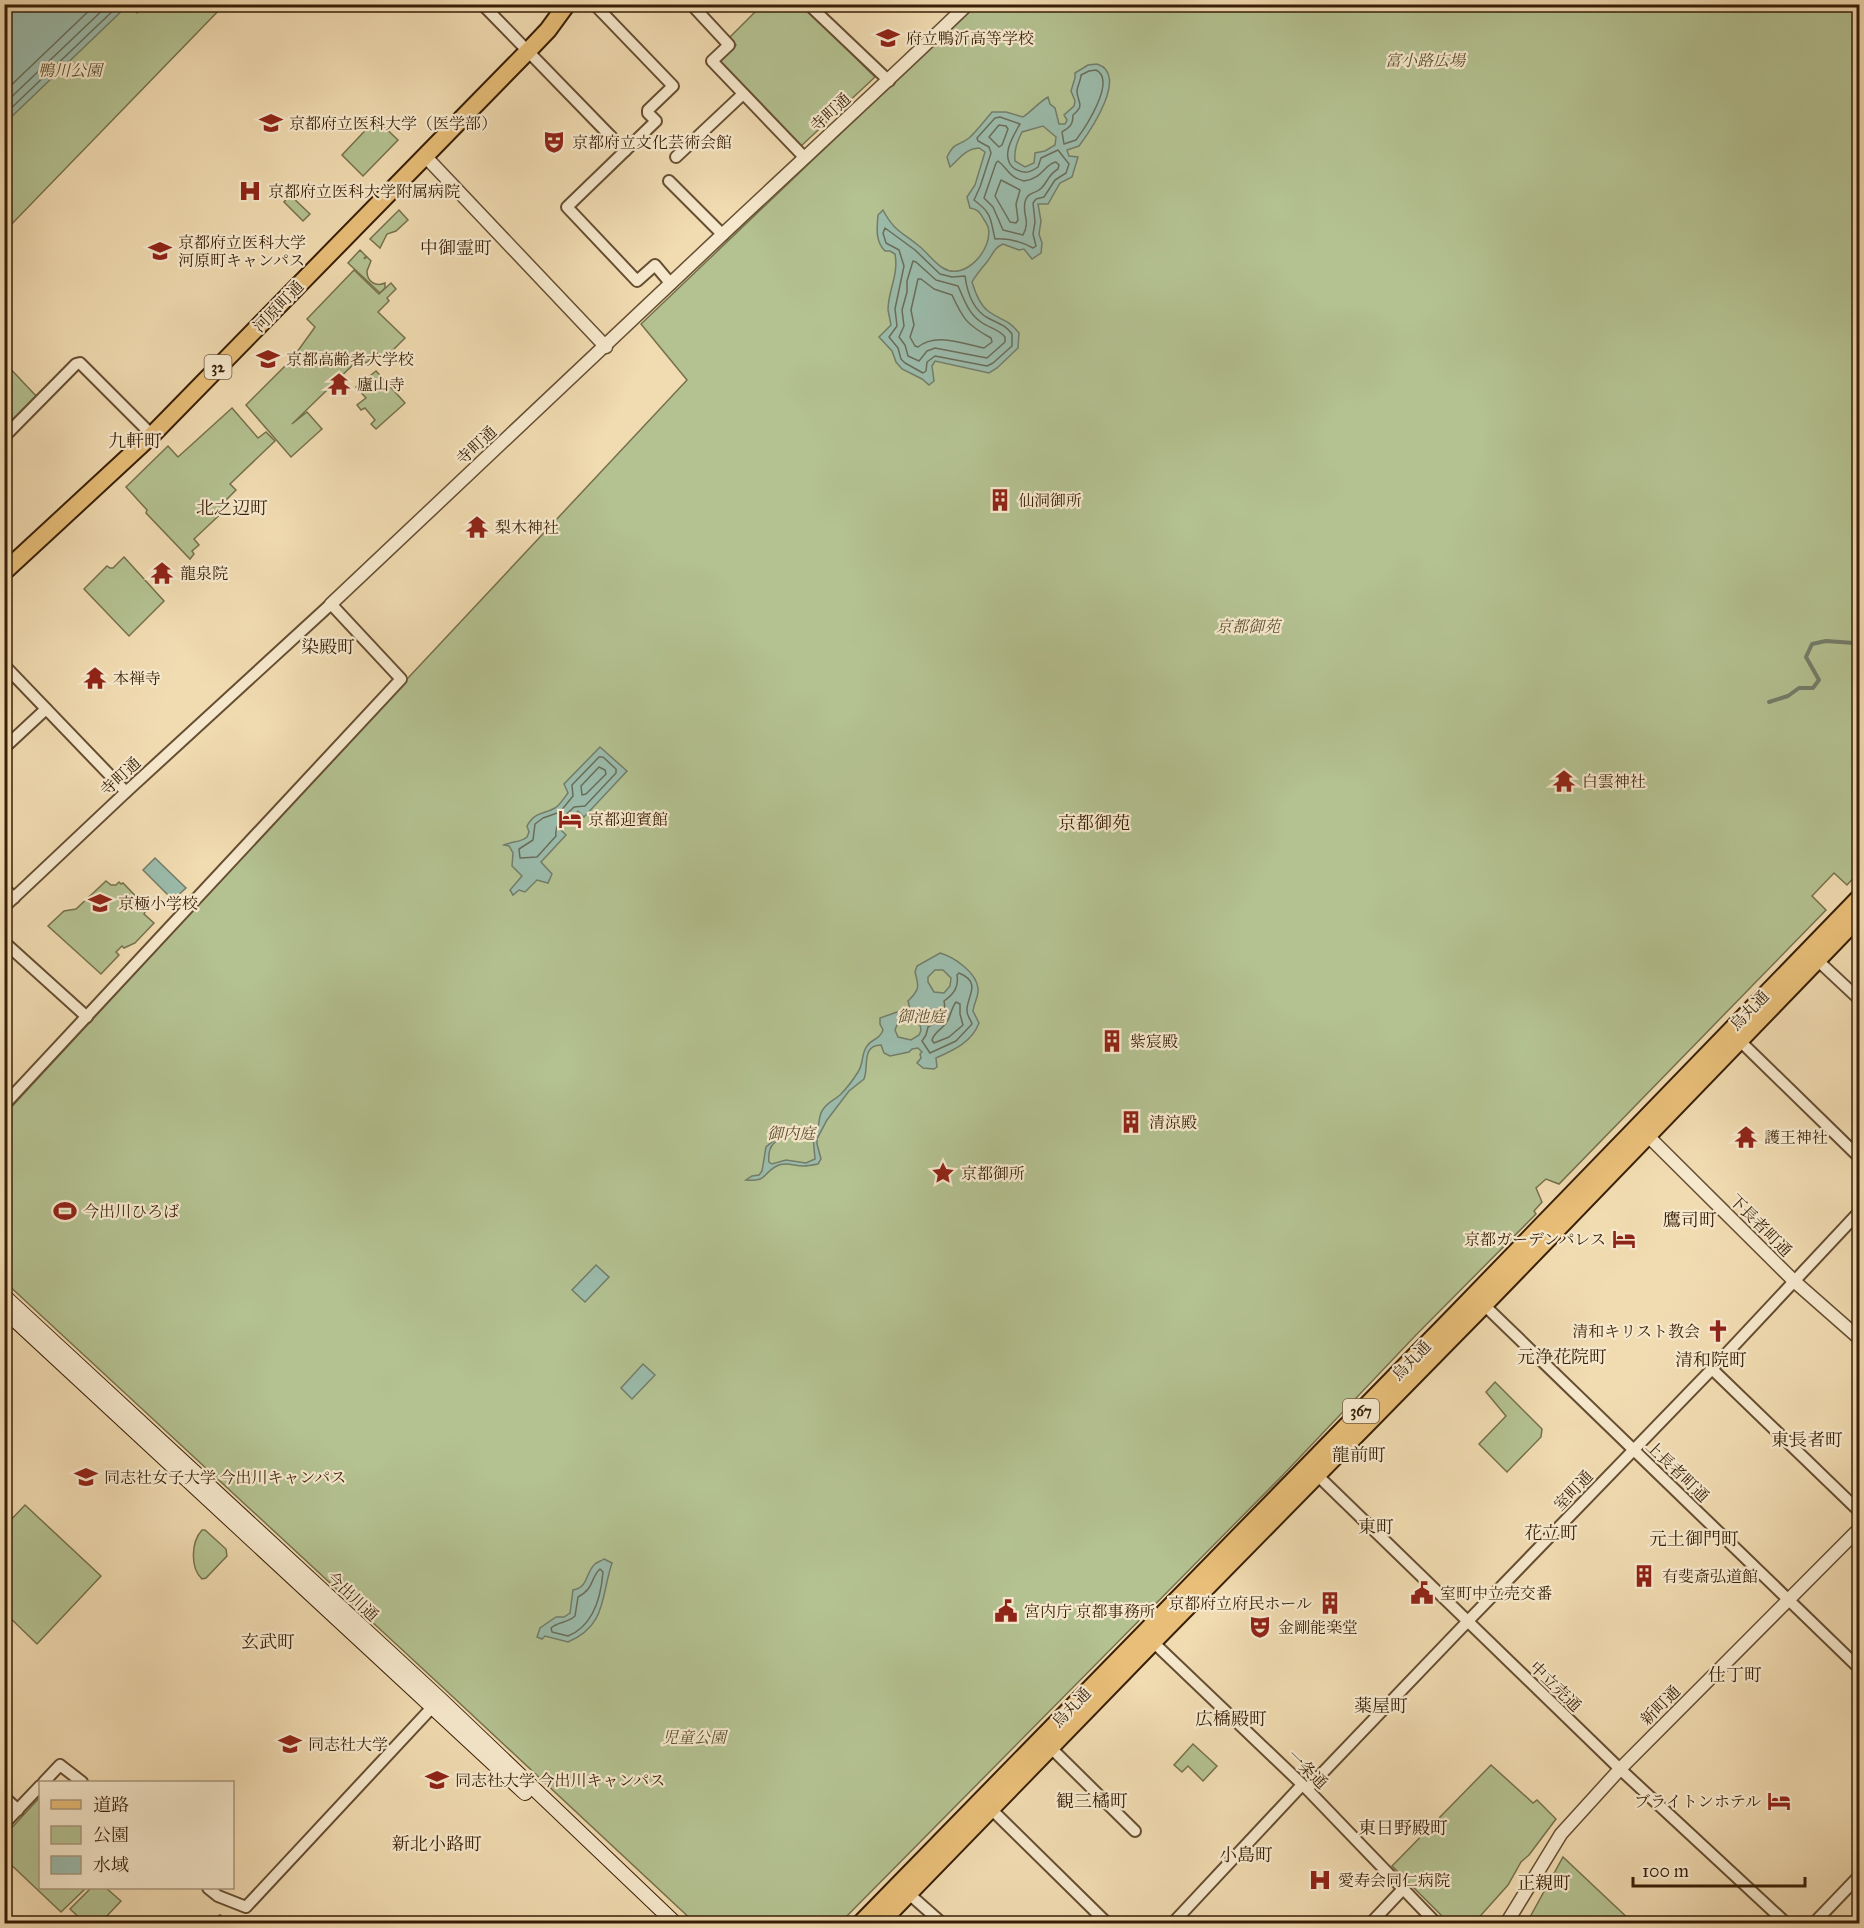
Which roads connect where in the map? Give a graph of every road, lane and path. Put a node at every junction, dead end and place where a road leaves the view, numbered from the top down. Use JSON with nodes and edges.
{"nodes":[{"id":1,"x":482,"y":4,"type":"edge"},
{"id":2,"x":567,"y":4,"type":"edge"},
{"id":3,"x":594,"y":4,"type":"edge"},
{"id":4,"x":691,"y":4,"type":"edge"},
{"id":5,"x":808,"y":4,"type":"edge"},
{"id":6,"x":968,"y":4,"type":"edge"},
{"id":7,"x":528,"y":51,"type":"junction"},
{"id":8,"x":889,"y":81,"type":"junction"},
{"id":9,"x":743,"y":94,"type":"junction"},
{"id":10,"x":625,"y":151,"type":"junction"},
{"id":11,"x":425,"y":156,"type":"junction"},
{"id":12,"x":676,"y":157,"type":"dead end"},
{"id":13,"x":805,"y":158,"type":"junction"},
{"id":14,"x":669,"y":181,"type":"dead end"},
{"id":15,"x":723,"y":235,"type":"junction"},
{"id":16,"x":671,"y":284,"type":"junction"},
{"id":17,"x":606,"y":347,"type":"junction"},
{"id":18,"x":152,"y":435,"type":"junction"},
{"id":19,"x":4,"y":437,"type":"edge"},
{"id":20,"x":4,"y":572,"type":"edge"},
{"id":21,"x":331,"y":604,"type":"junction"},
{"id":22,"x":4,"y":665,"type":"edge"},
{"id":23,"x":46,"y":709,"type":"junction"},
{"id":24,"x":4,"y":748,"type":"edge"},
{"id":25,"x":126,"y":792,"type":"junction"},
{"id":26,"x":4,"y":888,"type":"edge"},
{"id":27,"x":1860,"y":897,"type":"edge"},
{"id":28,"x":14,"y":898,"type":"junction"},
{"id":29,"x":4,"y":907,"type":"edge"},
{"id":30,"x":1860,"y":916,"type":"edge"},
{"id":31,"x":4,"y":942,"type":"edge"},
{"id":32,"x":1812,"y":955,"type":"junction"},
{"id":33,"x":1860,"y":1000,"type":"edge"},
{"id":34,"x":87,"y":1017,"type":"junction"},
{"id":35,"x":1740,"y":1041,"type":"junction"},
{"id":36,"x":4,"y":1105,"type":"edge"},
{"id":37,"x":1643,"y":1131,"type":"junction"},
{"id":38,"x":1860,"y":1158,"type":"edge"},
{"id":39,"x":1860,"y":1211,"type":"edge"},
{"id":40,"x":1794,"y":1281,"type":"junction"},
{"id":41,"x":4,"y":1296,"type":"edge"},
{"id":42,"x":1479,"y":1300,"type":"junction"},
{"id":43,"x":4,"y":1310,"type":"edge"},
{"id":44,"x":1860,"y":1339,"type":"edge"},
{"id":45,"x":1712,"y":1369,"type":"junction"},
{"id":46,"x":1634,"y":1449,"type":"junction"},
{"id":47,"x":1312,"y":1470,"type":"junction"},
{"id":48,"x":1860,"y":1512,"type":"edge"},
{"id":49,"x":1860,"y":1528,"type":"edge"},
{"id":50,"x":1789,"y":1599,"type":"junction"},
{"id":51,"x":1468,"y":1621,"type":"junction"},
{"id":52,"x":1153,"y":1642,"type":"junction"},
{"id":53,"x":1860,"y":1669,"type":"edge"},
{"id":54,"x":436,"y":1703,"type":"junction"},
{"id":55,"x":1050,"y":1747,"type":"junction"},
{"id":56,"x":1620,"y":1769,"type":"junction"},
{"id":57,"x":45,"y":1781,"type":"edge"},
{"id":58,"x":81,"y":1781,"type":"edge"},
{"id":59,"x":39,"y":1787,"type":"edge"},
{"id":60,"x":1305,"y":1787,"type":"junction"},
{"id":61,"x":4,"y":1797,"type":"edge"},
{"id":62,"x":986,"y":1803,"type":"junction"},
{"id":63,"x":18,"y":1810,"type":"junction"},
{"id":64,"x":4,"y":1824,"type":"edge"},
{"id":65,"x":1135,"y":1831,"type":"dead end"},
{"id":66,"x":1860,"y":1875,"type":"edge"},
{"id":67,"x":210,"y":1889,"type":"edge"},
{"id":68,"x":1403,"y":1889,"type":"junction"},
{"id":69,"x":908,"y":1893,"type":"junction"},
{"id":70,"x":664,"y":1923,"type":"edge"},
{"id":71,"x":676,"y":1923,"type":"edge"},
{"id":72,"x":860,"y":1923,"type":"edge"},
{"id":73,"x":879,"y":1923,"type":"edge"},
{"id":74,"x":944,"y":1923,"type":"edge"},
{"id":75,"x":1108,"y":1923,"type":"edge"},
{"id":76,"x":1172,"y":1923,"type":"edge"},
{"id":77,"x":1370,"y":1923,"type":"edge"},
{"id":78,"x":1437,"y":1923,"type":"edge"},
{"id":79,"x":1506,"y":1923,"type":"edge"},
{"id":80,"x":1787,"y":1923,"type":"edge"},
{"id":81,"x":1813,"y":1923,"type":"edge"}],
"edges":[{"from":1,"to":7,"type":"street"},
{"from":2,"to":7,"type":"main road","name":"河原町通","number":"32"},
{"from":3,"to":10,"type":"street"},
{"from":4,"to":9,"type":"street"},
{"from":5,"to":8,"type":"street"},
{"from":6,"to":8,"type":"street","name":"寺町通"},
{"from":7,"to":10,"type":"street"},
{"from":7,"to":11,"type":"main road","name":"河原町通","number":"32"},
{"from":8,"to":13,"type":"street","name":"寺町通"},
{"from":9,"to":12,"type":"street"},
{"from":9,"to":13,"type":"street"},
{"from":10,"to":16,"type":"street"},
{"from":11,"to":17,"type":"street"},
{"from":11,"to":18,"type":"main road","name":"河原町通","number":"32"},
{"from":13,"to":15,"type":"street","name":"寺町通"},
{"from":14,"to":15,"type":"street"},
{"from":15,"to":16,"type":"street","name":"寺町通"},
{"from":16,"to":17,"type":"street","name":"寺町通"},
{"from":17,"to":21,"type":"street","name":"寺町通"},
{"from":18,"to":19,"type":"street"},
{"from":18,"to":20,"type":"main road","name":"河原町通","number":"32"},
{"from":21,"to":25,"type":"street","name":"寺町通"},
{"from":21,"to":34,"type":"street"},
{"from":22,"to":23,"type":"street"},
{"from":23,"to":24,"type":"street"},
{"from":23,"to":25,"type":"street"},
{"from":25,"to":28,"type":"street","name":"寺町通"},
{"from":26,"to":28,"type":"street"},
{"from":27,"to":32,"type":"main road","name":"烏丸通","number":"367"},
{"from":28,"to":29,"type":"street","name":"寺町通"},
{"from":30,"to":32,"type":"main road","name":"烏丸通","number":"367"},
{"from":31,"to":34,"type":"street"},
{"from":32,"to":33,"type":"street"},
{"from":32,"to":35,"type":"main road","name":"烏丸通","number":"367"},
{"from":32,"to":37,"type":"main road","name":"烏丸通","number":"367"},
{"from":34,"to":36,"type":"street"},
{"from":35,"to":37,"type":"main road","name":"烏丸通","number":"367"},
{"from":35,"to":38,"type":"street"},
{"from":37,"to":40,"type":"street","name":"下長者町通"},
{"from":37,"to":42,"type":"main road","name":"烏丸通","number":"367"},
{"from":39,"to":40,"type":"street","name":"室町通"},
{"from":40,"to":44,"type":"street","name":"下長者町通"},
{"from":40,"to":45,"type":"street","name":"室町通"},
{"from":41,"to":54,"type":"main road","name":"今出川通"},
{"from":42,"to":46,"type":"street","name":"上長者町通"},
{"from":42,"to":47,"type":"main road","name":"烏丸通","number":"367"},
{"from":43,"to":54,"type":"main road","name":"今出川通"},
{"from":45,"to":46,"type":"street","name":"室町通"},
{"from":45,"to":48,"type":"street"},
{"from":46,"to":50,"type":"street","name":"上長者町通"},
{"from":46,"to":51,"type":"street","name":"室町通"},
{"from":47,"to":51,"type":"street","name":"中立売通"},
{"from":47,"to":52,"type":"main road","name":"烏丸通","number":"367"},
{"from":47,"to":62,"type":"main road","name":"烏丸通","number":"367"},
{"from":49,"to":50,"type":"street","name":"新町通"},
{"from":50,"to":53,"type":"street","name":"上長者町通"},
{"from":50,"to":56,"type":"street","name":"新町通"},
{"from":51,"to":56,"type":"street","name":"中立売通"},
{"from":51,"to":60,"type":"street","name":"室町通"},
{"from":52,"to":55,"type":"main road","name":"烏丸通","number":"367"},
{"from":52,"to":60,"type":"street","name":"一条通"},
{"from":54,"to":67,"type":"street"},
{"from":54,"to":70,"type":"main road","name":"今出川通"},
{"from":54,"to":71,"type":"main road","name":"今出川通"},
{"from":55,"to":62,"type":"main road","name":"烏丸通","number":"367"},
{"from":55,"to":65,"type":"street"},
{"from":56,"to":79,"type":"street","name":"新町通"},
{"from":56,"to":80,"type":"street","name":"中立売通"},
{"from":57,"to":58,"type":"street"},
{"from":59,"to":63,"type":"street"},
{"from":60,"to":68,"type":"street","name":"一条通"},
{"from":60,"to":76,"type":"street","name":"室町通"},
{"from":61,"to":63,"type":"street"},
{"from":62,"to":69,"type":"main road","name":"烏丸通","number":"367"},
{"from":62,"to":72,"type":"main road","name":"烏丸通","number":"367"},
{"from":62,"to":75,"type":"street"},
{"from":63,"to":64,"type":"street"},
{"from":66,"to":81,"type":"street"},
{"from":68,"to":77,"type":"street"},
{"from":68,"to":78,"type":"street","name":"一条通"},
{"from":69,"to":73,"type":"main road","name":"烏丸通","number":"367"},
{"from":69,"to":74,"type":"street"}]}
